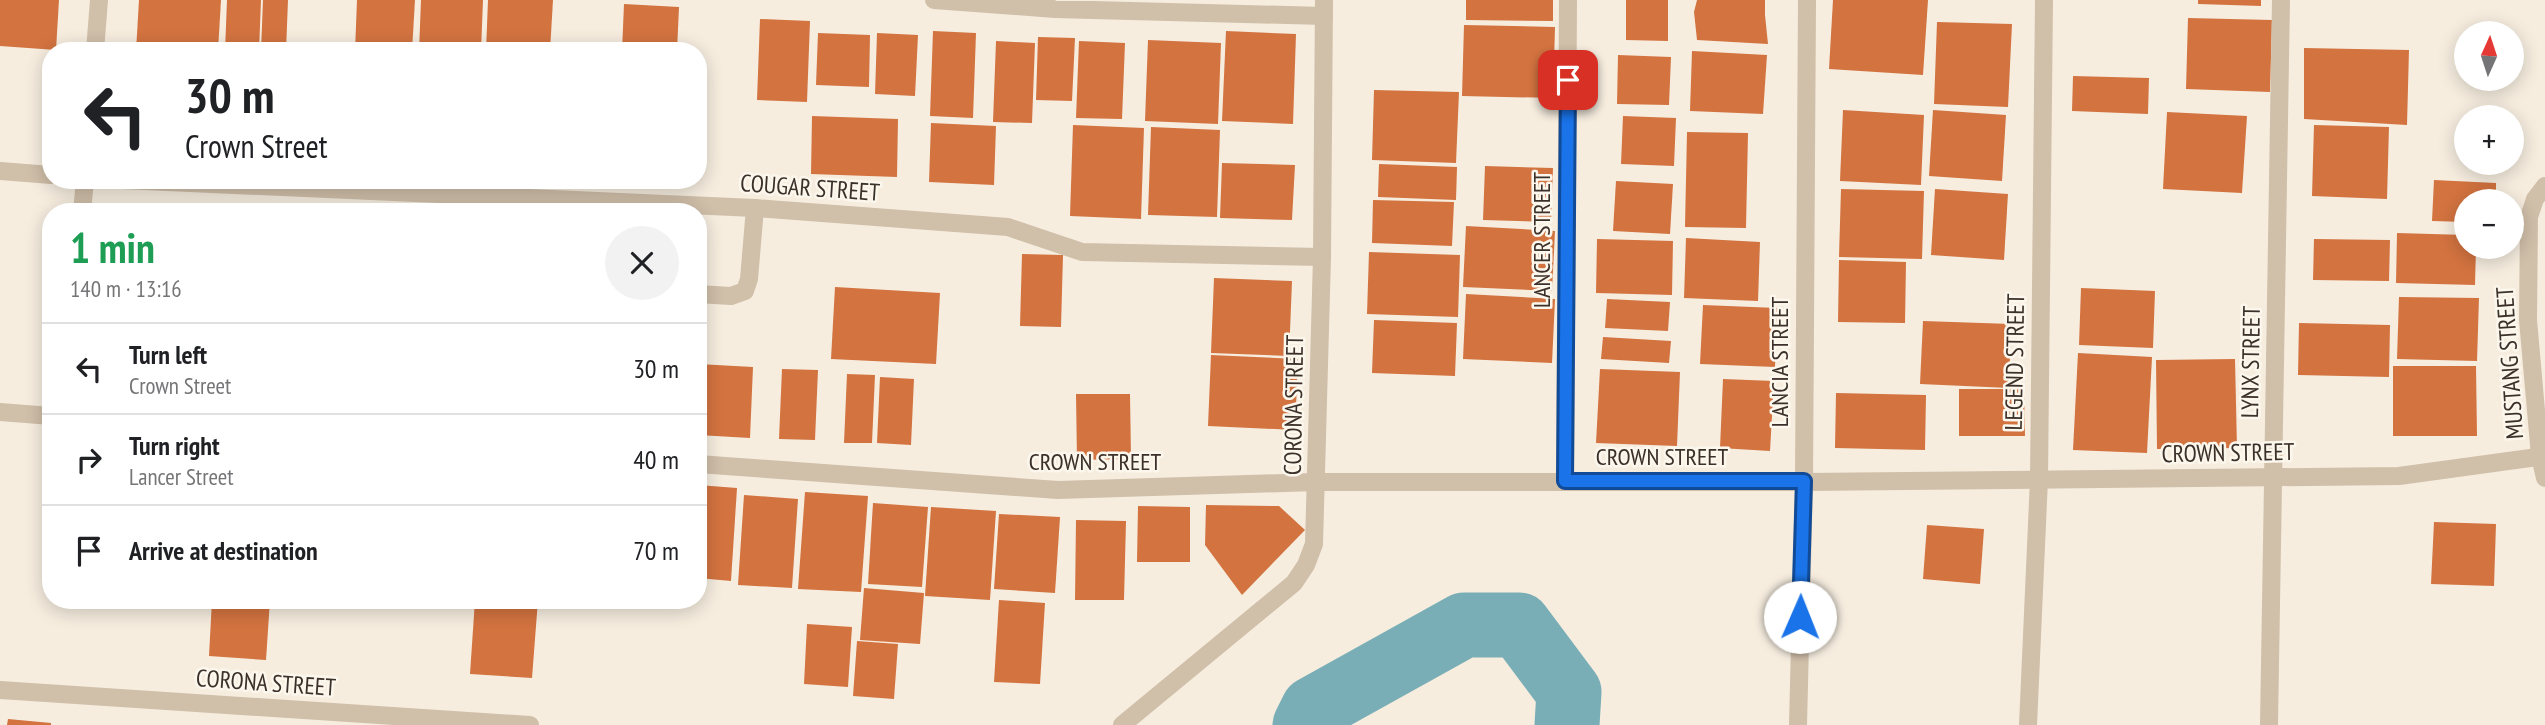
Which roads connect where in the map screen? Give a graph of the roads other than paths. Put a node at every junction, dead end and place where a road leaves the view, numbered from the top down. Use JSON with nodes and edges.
{"nodes":[{"id":1,"x":99,"y":0,"type":"edge"},
{"id":2,"x":934,"y":0,"type":"edge"},
{"id":3,"x":1568,"y":0,"type":"edge"},
{"id":4,"x":1807,"y":0,"type":"edge"},
{"id":5,"x":2044,"y":0,"type":"edge"},
{"id":6,"x":2281,"y":0,"type":"edge"},
{"id":7,"x":1324,"y":8,"type":"edge"},
{"id":8,"x":96,"y":42,"type":"edge"},
{"id":9,"x":0,"y":171,"type":"edge"},
{"id":10,"x":42,"y":175,"type":"edge"},
{"id":11,"x":2545,"y":186,"type":"edge"},
{"id":12,"x":240,"y":189,"type":"edge"},
{"id":13,"x":423,"y":203,"type":"edge"},
{"id":14,"x":707,"y":207,"type":"edge"},
{"id":15,"x":755,"y":208,"type":"junction"},
{"id":16,"x":1322,"y":257,"type":"junction"},
{"id":17,"x":707,"y":295,"type":"edge"},
{"id":18,"x":0,"y":412,"type":"edge"},
{"id":19,"x":42,"y":415,"type":"edge"},
{"id":20,"x":2543,"y":456,"type":"edge"},
{"id":21,"x":707,"y":465,"type":"edge"},
{"id":22,"x":2274,"y":476,"type":"junction"},
{"id":23,"x":2545,"y":478,"type":"edge"},
{"id":24,"x":2039,"y":480,"type":"junction"},
{"id":25,"x":1565,"y":481,"type":"junction"},
{"id":26,"x":1804,"y":481,"type":"junction"},
{"id":27,"x":1317,"y":482,"type":"junction"},
{"id":28,"x":0,"y":690,"type":"edge"},
{"id":29,"x":463,"y":723,"type":"edge"},
{"id":30,"x":530,"y":725,"type":"edge"},
{"id":31,"x":1122,"y":725,"type":"edge"},
{"id":32,"x":1798,"y":725,"type":"edge"},
{"id":33,"x":2028,"y":725,"type":"edge"},
{"id":34,"x":2269,"y":725,"type":"edge"}],
"edges":[{"from":1,"to":8,"type":"street"},
{"from":2,"to":7,"type":"street"},
{"from":3,"to":25,"type":"street","name":"LANCER STREET"},
{"from":4,"to":26,"type":"street","name":"LANCIA STREET"},
{"from":5,"to":24,"type":"street","name":"LEGEND STREET"},
{"from":6,"to":22,"type":"street","name":"LYNX STREET"},
{"from":7,"to":16,"type":"street","name":"CORONA STREET"},
{"from":9,"to":10,"type":"street"},
{"from":11,"to":20,"type":"street","name":"MUSTANG STREET"},
{"from":12,"to":13,"type":"street","name":"COUGAR STREET"},
{"from":14,"to":15,"type":"street","name":"COUGAR STREET"},
{"from":15,"to":16,"type":"street","name":"COUGAR STREET"},
{"from":15,"to":17,"type":"street"},
{"from":16,"to":27,"type":"street","name":"CORONA STREET"},
{"from":18,"to":19,"type":"street"},
{"from":20,"to":22,"type":"street","name":"CROWN STREET"},
{"from":20,"to":23,"type":"street","name":"MUSTANG STREET"},
{"from":21,"to":27,"type":"street","name":"CROWN STREET"},
{"from":22,"to":24,"type":"street","name":"CROWN STREET"},
{"from":22,"to":34,"type":"street","name":"LYNX STREET"},
{"from":24,"to":26,"type":"street","name":"CROWN STREET"},
{"from":24,"to":33,"type":"street","name":"LEGEND STREET"},
{"from":25,"to":26,"type":"street","name":"CROWN STREET"},
{"from":25,"to":27,"type":"street","name":"CROWN STREET"},
{"from":26,"to":32,"type":"street","name":"LANCIA STREET"},
{"from":27,"to":31,"type":"street","name":"CORONA STREET"},
{"from":28,"to":29,"type":"street","name":"CORONA STREET"},
{"from":29,"to":30,"type":"street","name":"CORONA STREET"}]}
